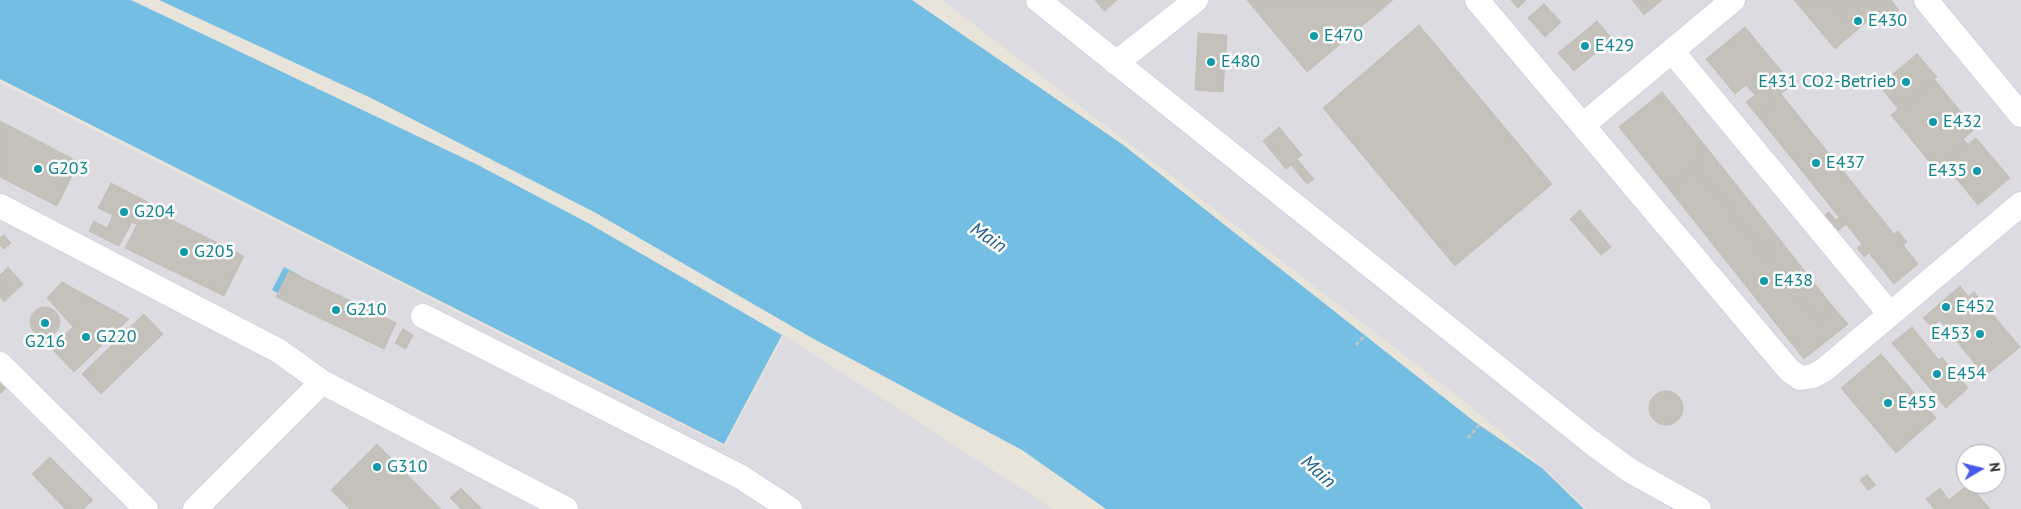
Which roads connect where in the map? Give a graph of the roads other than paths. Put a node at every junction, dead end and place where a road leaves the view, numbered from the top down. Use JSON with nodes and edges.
{"nodes":[{"id":1,"x":1038,"y":0,"type":"edge"},
{"id":2,"x":1196,"y":0,"type":"edge"},
{"id":3,"x":1477,"y":0,"type":"edge"},
{"id":4,"x":1733,"y":0,"type":"edge"},
{"id":5,"x":1926,"y":0,"type":"edge"},
{"id":6,"x":1672,"y":51,"type":"junction"},
{"id":7,"x":1116,"y":63,"type":"junction"},
{"id":8,"x":2021,"y":115,"type":"edge"},
{"id":9,"x":1583,"y":125,"type":"junction"},
{"id":10,"x":2021,"y":204,"type":"edge"},
{"id":11,"x":0,"y":206,"type":"edge"},
{"id":12,"x":1890,"y":314,"type":"junction"},
{"id":13,"x":423,"y":316,"type":"dead end"},
{"id":14,"x":0,"y":364,"type":"edge"},
{"id":15,"x":322,"y":382,"type":"junction"},
{"id":16,"x":146,"y":509,"type":"edge"},
{"id":17,"x":194,"y":509,"type":"edge"},
{"id":18,"x":566,"y":509,"type":"edge"},
{"id":19,"x":790,"y":509,"type":"edge"},
{"id":20,"x":1699,"y":509,"type":"edge"}],
"edges":[{"from":1,"to":7,"type":"street"},
{"from":2,"to":7,"type":"street"},
{"from":3,"to":9,"type":"street"},
{"from":4,"to":6,"type":"street"},
{"from":5,"to":8,"type":"street"},
{"from":6,"to":9,"type":"street"},
{"from":6,"to":12,"type":"street"},
{"from":7,"to":20,"type":"street"},
{"from":9,"to":12,"type":"street"},
{"from":10,"to":12,"type":"street"},
{"from":11,"to":15,"type":"street"},
{"from":13,"to":19,"type":"street"},
{"from":14,"to":16,"type":"street"},
{"from":15,"to":17,"type":"street"},
{"from":15,"to":18,"type":"street"}]}
